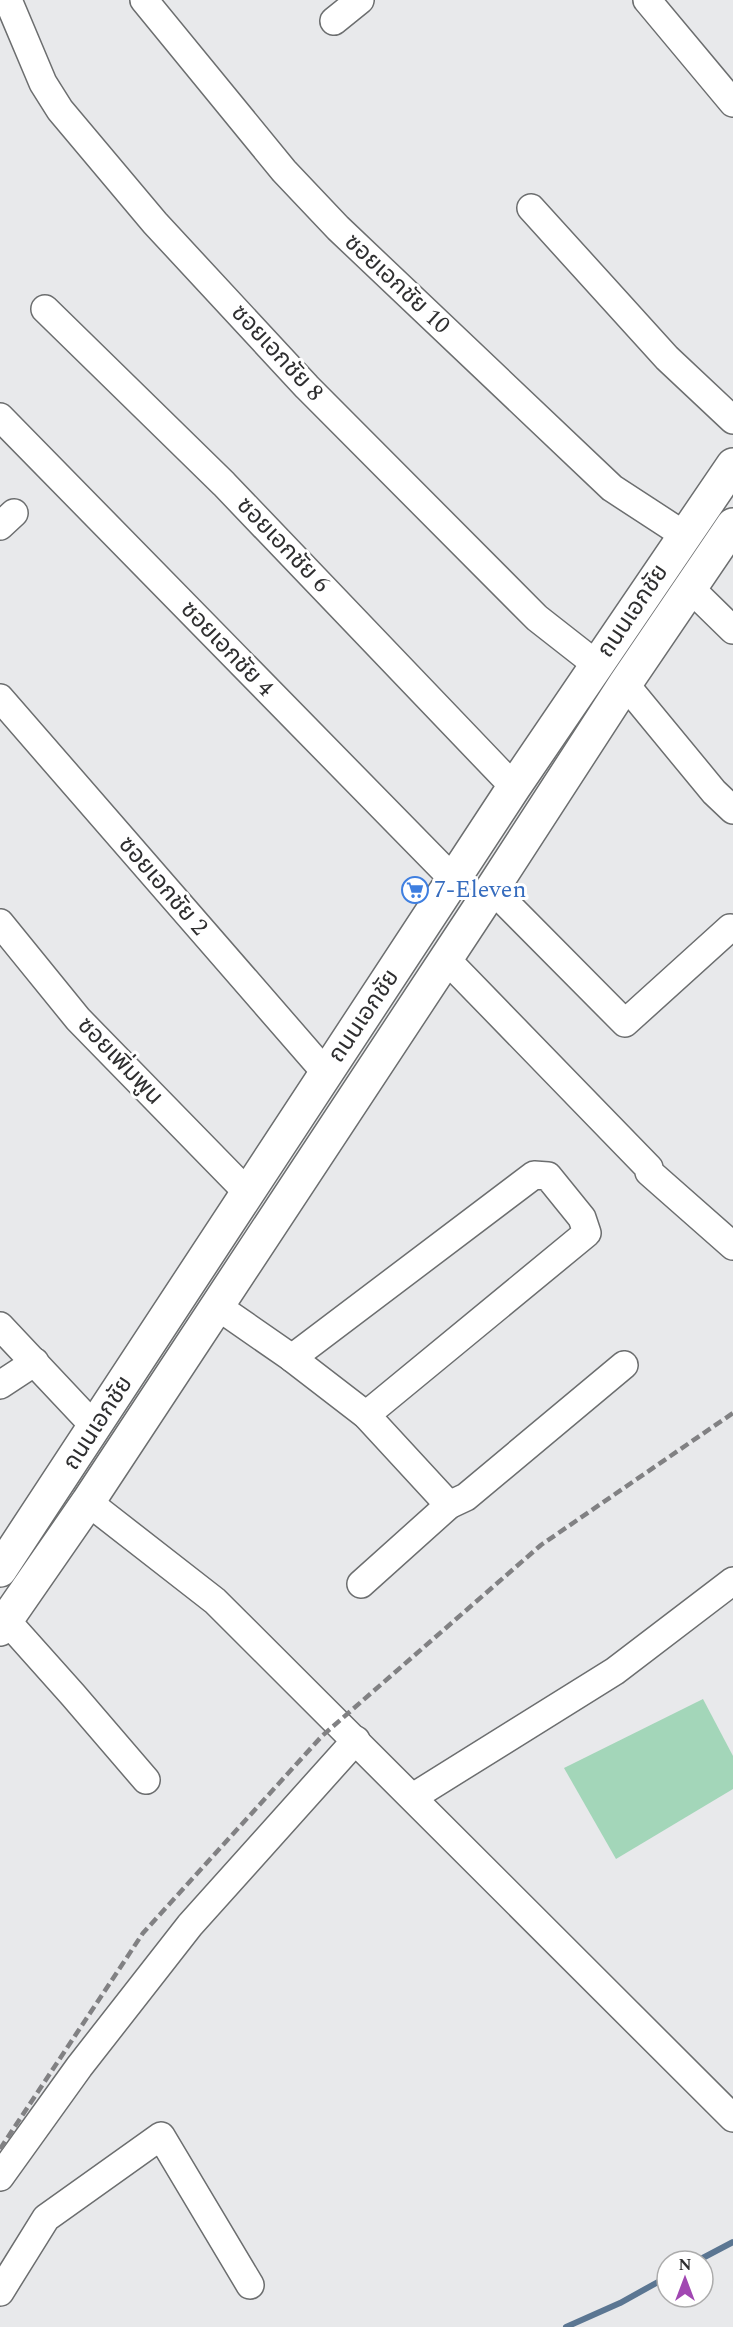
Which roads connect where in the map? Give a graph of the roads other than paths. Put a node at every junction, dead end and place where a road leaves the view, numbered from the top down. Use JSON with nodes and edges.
{"nodes":[{"id":1,"x":8,"y":0,"type":"edge"},
{"id":2,"x":144,"y":0,"type":"edge"},
{"id":3,"x":360,"y":0,"type":"edge"},
{"id":4,"x":647,"y":0,"type":"edge"},
{"id":5,"x":334,"y":21,"type":"dead end"},
{"id":6,"x":733,"y":103,"type":"edge"},
{"id":7,"x":531,"y":208,"type":"dead end"},
{"id":8,"x":45,"y":309,"type":"dead end"},
{"id":9,"x":0,"y":417,"type":"edge"},
{"id":10,"x":733,"y":420,"type":"edge"},
{"id":11,"x":733,"y":465,"type":"edge"},
{"id":12,"x":733,"y":525,"type":"edge"},
{"id":13,"x":684,"y":535,"type":"junction"},
{"id":14,"x":690,"y":588,"type":"junction"},
{"id":15,"x":733,"y":630,"type":"edge"},
{"id":16,"x":597,"y":665,"type":"junction"},
{"id":17,"x":625,"y":684,"type":"junction"},
{"id":18,"x":0,"y":698,"type":"edge"},
{"id":19,"x":514,"y":787,"type":"junction"},
{"id":20,"x":733,"y":810,"type":"edge"},
{"id":21,"x":454,"y":880,"type":"junction"},
{"id":22,"x":492,"y":889,"type":"junction"},
{"id":23,"x":0,"y":923,"type":"edge"},
{"id":24,"x":730,"y":928,"type":"dead end"},
{"id":25,"x":446,"y":959,"type":"junction"},
{"id":26,"x":326,"y":1073,"type":"junction"},
{"id":27,"x":248,"y":1192,"type":"junction"},
{"id":28,"x":733,"y":1246,"type":"edge"},
{"id":29,"x":217,"y":1306,"type":"junction"},
{"id":30,"x":0,"y":1326,"type":"edge"},
{"id":31,"x":292,"y":1358,"type":"junction"},
{"id":32,"x":35,"y":1362,"type":"junction"},
{"id":33,"x":624,"y":1365,"type":"dead end"},
{"id":34,"x":0,"y":1385,"type":"edge"},
{"id":35,"x":366,"y":1415,"type":"junction"},
{"id":36,"x":95,"y":1427,"type":"junction"},
{"id":37,"x":88,"y":1502,"type":"junction"},
{"id":38,"x":449,"y":1505,"type":"junction"},
{"id":39,"x":0,"y":1570,"type":"edge"},
{"id":40,"x":733,"y":1581,"type":"edge"},
{"id":41,"x":361,"y":1584,"type":"dead end"},
{"id":42,"x":2,"y":1622,"type":"edge"},
{"id":43,"x":356,"y":1740,"type":"junction"},
{"id":44,"x":146,"y":1780,"type":"dead end"},
{"id":45,"x":413,"y":1797,"type":"junction"},
{"id":46,"x":733,"y":2118,"type":"edge"},
{"id":47,"x":0,"y":2177,"type":"edge"},
{"id":48,"x":250,"y":2285,"type":"dead end"},
{"id":49,"x":0,"y":2292,"type":"edge"}],
"edges":[{"from":1,"to":16,"type":"street","name":"ซอยเอกชัย 8"},
{"from":2,"to":13,"type":"street","name":"ซอยเอกชัย 10"},
{"from":3,"to":5,"type":"street"},
{"from":4,"to":6,"type":"street"},
{"from":7,"to":10,"type":"street"},
{"from":8,"to":19,"type":"street","name":"ซอยเอกชัย 6"},
{"from":9,"to":21,"type":"street","name":"ซอยเอกชัย 4"},
{"from":11,"to":13,"type":"main road","name":"ถนนเอกชัย"},
{"from":12,"to":14,"type":"main road","name":"ถนนเอกชัย"},
{"from":13,"to":16,"type":"main road","name":"ถนนเอกชัย"},
{"from":14,"to":15,"type":"street"},
{"from":14,"to":17,"type":"main road","name":"ถนนเอกชัย"},
{"from":16,"to":19,"type":"main road","name":"ถนนเอกชัย"},
{"from":17,"to":20,"type":"street"},
{"from":17,"to":22,"type":"main road","name":"ถนนเอกชัย"},
{"from":18,"to":26,"type":"street","name":"ซอยเอกชัย 2"},
{"from":19,"to":21,"type":"main road","name":"ถนนเอกชัย"},
{"from":21,"to":26,"type":"main road","name":"ถนนเอกชัย"},
{"from":22,"to":24,"type":"street"},
{"from":22,"to":25,"type":"main road","name":"ถนนเอกชัย"},
{"from":23,"to":27,"type":"street","name":"ซอยเพิ่มพูน"},
{"from":25,"to":28,"type":"street"},
{"from":25,"to":29,"type":"main road","name":"ถนนเอกชัย"},
{"from":26,"to":27,"type":"main road","name":"ถนนเอกชัย"},
{"from":27,"to":36,"type":"main road","name":"ถนนเอกชัย"},
{"from":29,"to":31,"type":"street"},
{"from":29,"to":37,"type":"main road","name":"ถนนเอกชัย"},
{"from":30,"to":32,"type":"street"},
{"from":31,"to":35,"type":"street"},
{"from":31,"to":35,"type":"street"},
{"from":32,"to":34,"type":"street"},
{"from":32,"to":36,"type":"street"},
{"from":33,"to":38,"type":"street"},
{"from":35,"to":38,"type":"street"},
{"from":36,"to":39,"type":"main road","name":"ถนนเอกชัย"},
{"from":37,"to":42,"type":"main road","name":"ถนนเอกชัย"},
{"from":37,"to":43,"type":"street"},
{"from":38,"to":41,"type":"street"},
{"from":40,"to":45,"type":"street"},
{"from":42,"to":44,"type":"street"},
{"from":43,"to":45,"type":"street"},
{"from":43,"to":47,"type":"street"},
{"from":45,"to":46,"type":"street"},
{"from":48,"to":49,"type":"street"}]}
